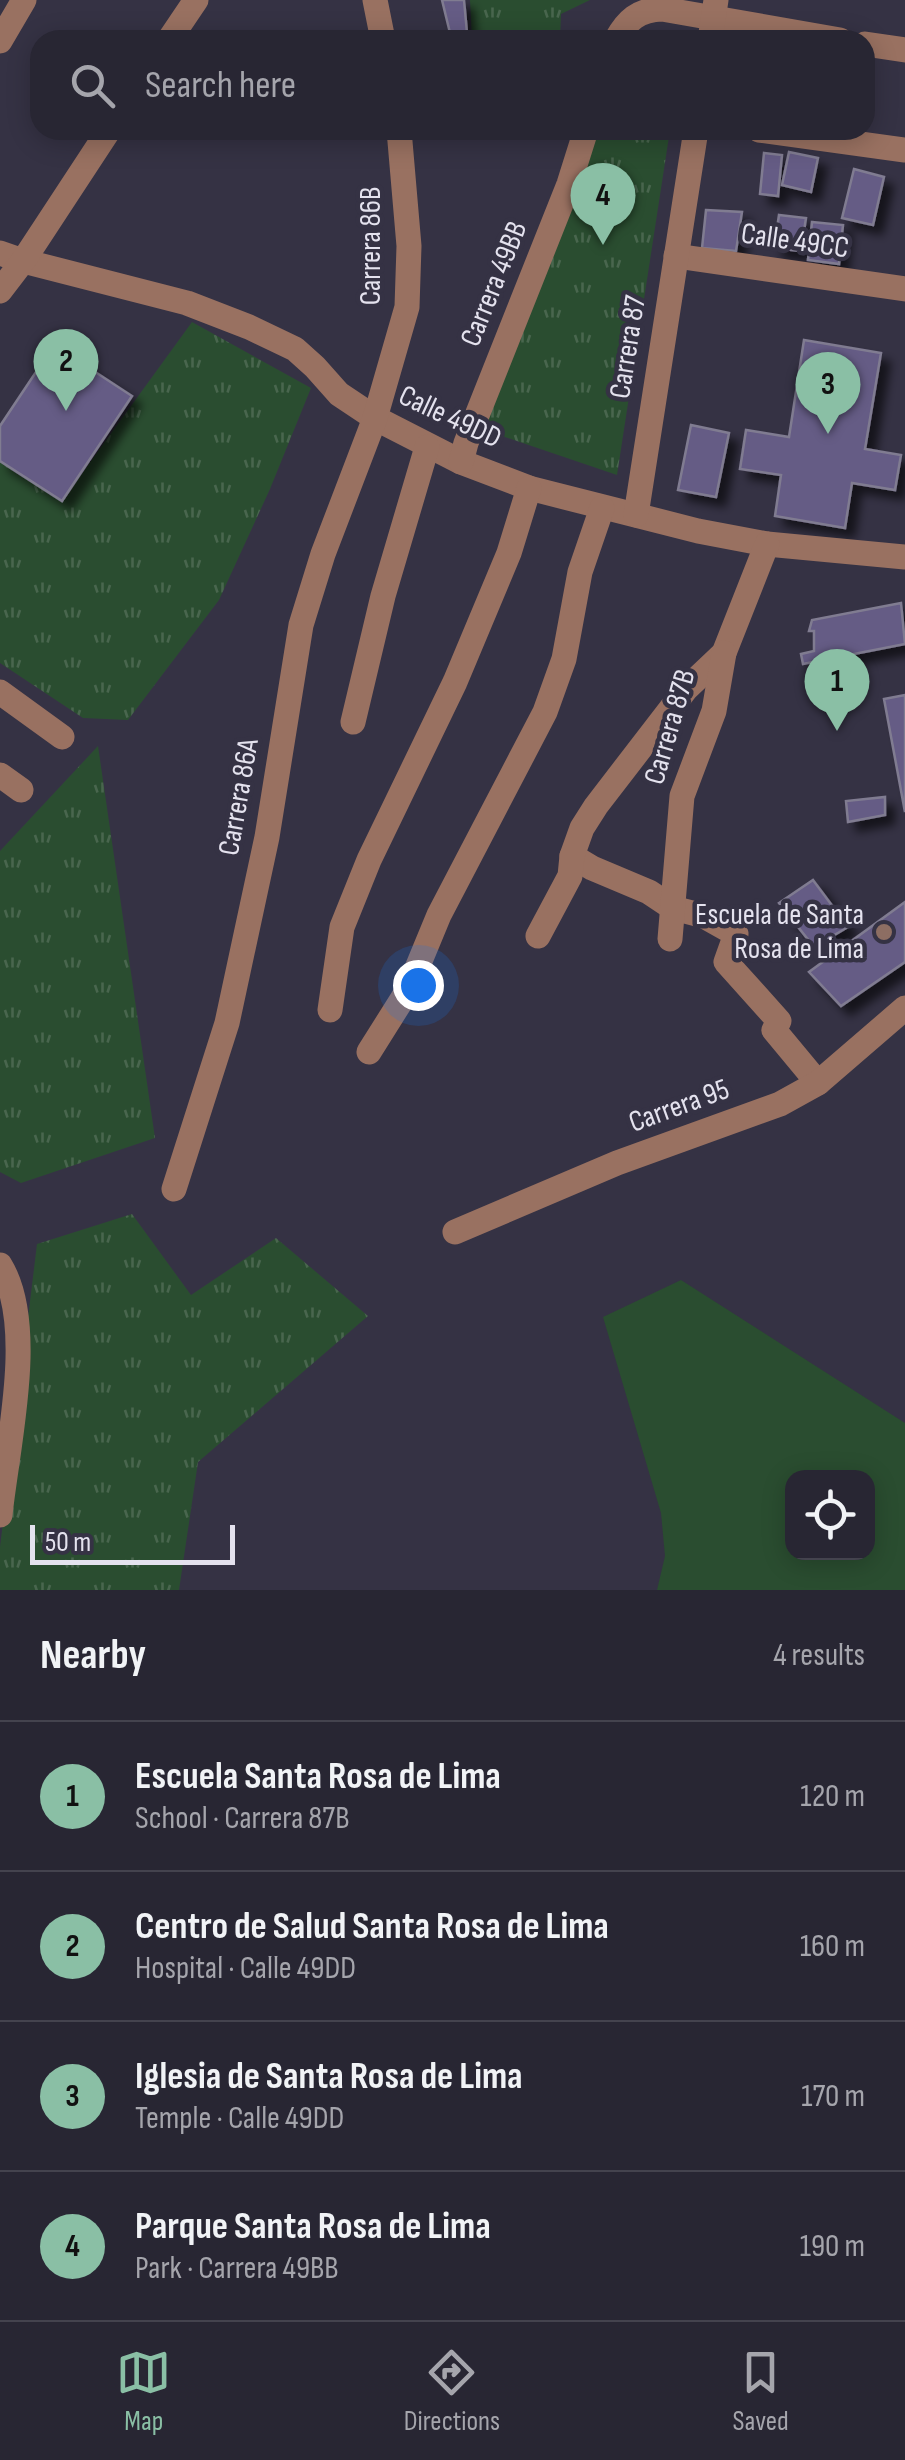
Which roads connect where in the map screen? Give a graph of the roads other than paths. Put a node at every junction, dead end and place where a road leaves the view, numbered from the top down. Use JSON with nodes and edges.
{"nodes":[{"id":1,"x":24,"y":0,"type":"edge"},
{"id":2,"x":196,"y":0,"type":"edge"},
{"id":3,"x":374,"y":0,"type":"edge"},
{"id":4,"x":713,"y":20,"type":"edge"},
{"id":5,"x":176,"y":30,"type":"edge"},
{"id":6,"x":380,"y":30,"type":"edge"},
{"id":7,"x":622,"y":30,"type":"edge"},
{"id":8,"x":776,"y":30,"type":"edge"},
{"id":9,"x":0,"y":42,"type":"edge"},
{"id":10,"x":875,"y":46,"type":"edge"},
{"id":11,"x":905,"y":50,"type":"edge"},
{"id":12,"x":101,"y":140,"type":"edge"},
{"id":13,"x":401,"y":140,"type":"edge"},
{"id":14,"x":583,"y":140,"type":"edge"},
{"id":15,"x":694,"y":140,"type":"edge"},
{"id":16,"x":832,"y":140,"type":"edge"},
{"id":17,"x":905,"y":150,"type":"edge"},
{"id":18,"x":676,"y":256,"type":"junction"},
{"id":19,"x":11,"y":257,"type":"edge"},
{"id":20,"x":905,"y":289,"type":"edge"},
{"id":21,"x":0,"y":291,"type":"edge"},
{"id":22,"x":375,"y":418,"type":"junction"},
{"id":23,"x":427,"y":446,"type":"junction"},
{"id":24,"x":461,"y":462,"type":"junction"},
{"id":25,"x":529,"y":488,"type":"junction"},
{"id":26,"x":602,"y":508,"type":"junction"},
{"id":27,"x":636,"y":515,"type":"junction"},
{"id":28,"x":767,"y":544,"type":"junction"},
{"id":29,"x":905,"y":558,"type":"edge"},
{"id":30,"x":724,"y":653,"type":"junction"},
{"id":31,"x":0,"y":692,"type":"edge"},
{"id":32,"x":353,"y":722,"type":"dead end"},
{"id":33,"x":62,"y":737,"type":"dead end"},
{"id":34,"x":572,"y":856,"type":"junction"},
{"id":35,"x":672,"y":908,"type":"junction"},
{"id":36,"x":538,"y":936,"type":"dead end"},
{"id":37,"x":670,"y":938,"type":"dead end"},
{"id":38,"x":905,"y":1008,"type":"edge"},
{"id":39,"x":330,"y":1010,"type":"dead end"},
{"id":40,"x":369,"y":1052,"type":"dead end"},
{"id":41,"x":818,"y":1083,"type":"junction"},
{"id":42,"x":174,"y":1189,"type":"dead end"},
{"id":43,"x":455,"y":1232,"type":"dead end"},
{"id":44,"x":0,"y":1265,"type":"edge"},
{"id":45,"x":0,"y":1515,"type":"edge"}],
"edges":[{"from":1,"to":9,"type":"street"},
{"from":2,"to":5,"type":"street"},
{"from":3,"to":6,"type":"street"},
{"from":4,"to":7,"type":"street"},
{"from":4,"to":8,"type":"street"},
{"from":10,"to":11,"type":"street"},
{"from":12,"to":19,"type":"street"},
{"from":13,"to":22,"type":"street","name":"Carrera 86B"},
{"from":14,"to":24,"type":"street","name":"Carrera 49BB"},
{"from":15,"to":18,"type":"street","name":"Carrera 87"},
{"from":16,"to":17,"type":"street"},
{"from":18,"to":20,"type":"street","name":"Calle 49CC"},
{"from":18,"to":27,"type":"street","name":"Carrera 87"},
{"from":19,"to":21,"type":"street"},
{"from":19,"to":22,"type":"street","name":"Calle 49DD"},
{"from":22,"to":23,"type":"street","name":"Calle 49DD"},
{"from":22,"to":42,"type":"street","name":"Carrera 86A"},
{"from":23,"to":24,"type":"street","name":"Calle 49DD"},
{"from":23,"to":32,"type":"street"},
{"from":24,"to":25,"type":"street","name":"Calle 49DD"},
{"from":25,"to":26,"type":"street","name":"Calle 49DD"},
{"from":25,"to":39,"type":"street"},
{"from":26,"to":27,"type":"street","name":"Calle 49DD"},
{"from":26,"to":40,"type":"street"},
{"from":27,"to":28,"type":"street","name":"Calle 49DD"},
{"from":28,"to":29,"type":"street","name":"Calle 49DD"},
{"from":28,"to":30,"type":"street"},
{"from":30,"to":34,"type":"street"},
{"from":30,"to":35,"type":"street","name":"Carrera 87B"},
{"from":31,"to":33,"type":"street"},
{"from":34,"to":35,"type":"street"},
{"from":34,"to":36,"type":"street"},
{"from":35,"to":37,"type":"street","name":"Carrera 87B"},
{"from":35,"to":41,"type":"street"},
{"from":38,"to":41,"type":"street","name":"Carrera 95"},
{"from":41,"to":43,"type":"street","name":"Carrera 95"},
{"from":44,"to":45,"type":"street"}]}
